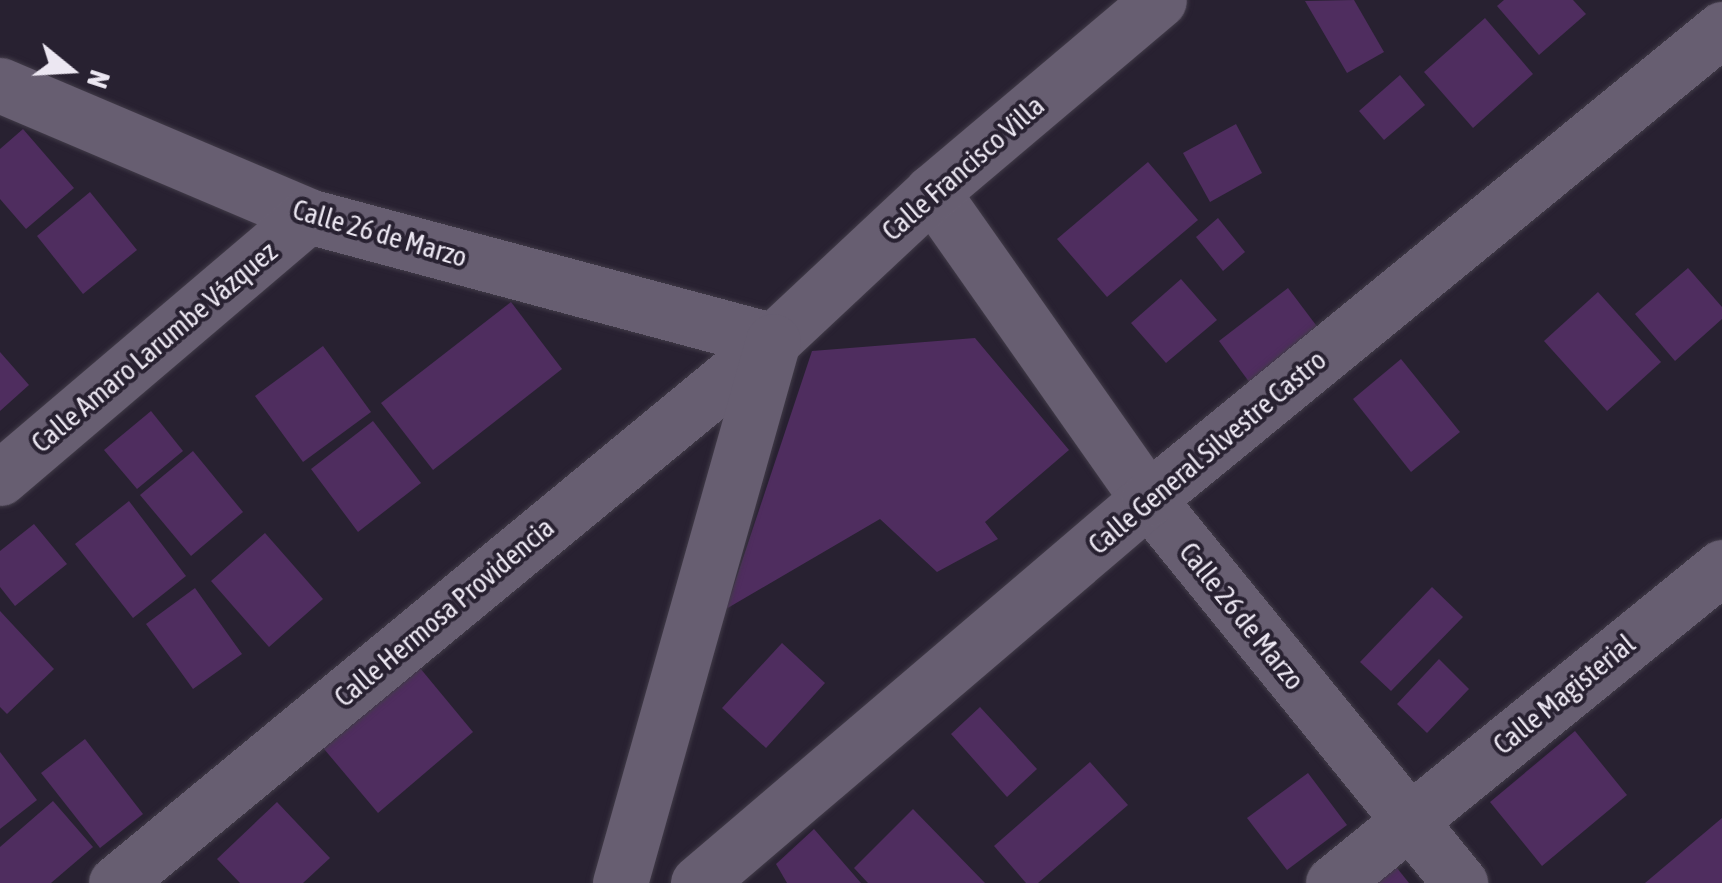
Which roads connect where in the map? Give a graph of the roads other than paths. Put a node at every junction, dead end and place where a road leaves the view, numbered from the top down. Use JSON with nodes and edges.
{"nodes":[{"id":1,"x":1159,"y":0,"type":"edge"},
{"id":2,"x":1722,"y":29,"type":"edge"},
{"id":3,"x":0,"y":86,"type":"edge"},
{"id":4,"x":932,"y":192,"type":"junction"},
{"id":5,"x":308,"y":216,"type":"junction"},
{"id":6,"x":772,"y":341,"type":"junction"},
{"id":7,"x":0,"y":478,"type":"edge"},
{"id":8,"x":1148,"y":499,"type":"junction"},
{"id":9,"x":1722,"y":567,"type":"edge"},
{"id":10,"x":1407,"y":822,"type":"junction"},
{"id":11,"x":116,"y":883,"type":"edge"},
{"id":12,"x":620,"y":883,"type":"edge"},
{"id":13,"x":698,"y":883,"type":"edge"},
{"id":14,"x":1332,"y":883,"type":"edge"},
{"id":15,"x":1460,"y":883,"type":"edge"}],
"edges":[{"from":1,"to":4,"type":"street","name":"Calle Francisco Villa"},
{"from":2,"to":8,"type":"street","name":"Calle General Silvestre Castro"},
{"from":3,"to":5,"type":"street","name":"Calle 26 de Marzo"},
{"from":4,"to":6,"type":"street","name":"Calle Francisco Villa"},
{"from":4,"to":8,"type":"street","name":"Calle 26 de Marzo"},
{"from":5,"to":6,"type":"street","name":"Calle 26 de Marzo"},
{"from":5,"to":7,"type":"street","name":"Calle Amaro Larumbe Vázquez"},
{"from":6,"to":11,"type":"street","name":"Calle Hermosa Providencia"},
{"from":6,"to":12,"type":"street"},
{"from":8,"to":10,"type":"street","name":"Calle 26 de Marzo"},
{"from":8,"to":13,"type":"street","name":"Calle General Silvestre Castro"},
{"from":9,"to":10,"type":"street","name":"Calle Magisterial"},
{"from":10,"to":14,"type":"street","name":"Calle Magisterial"},
{"from":10,"to":15,"type":"street","name":"Calle 26 de Marzo"}]}
